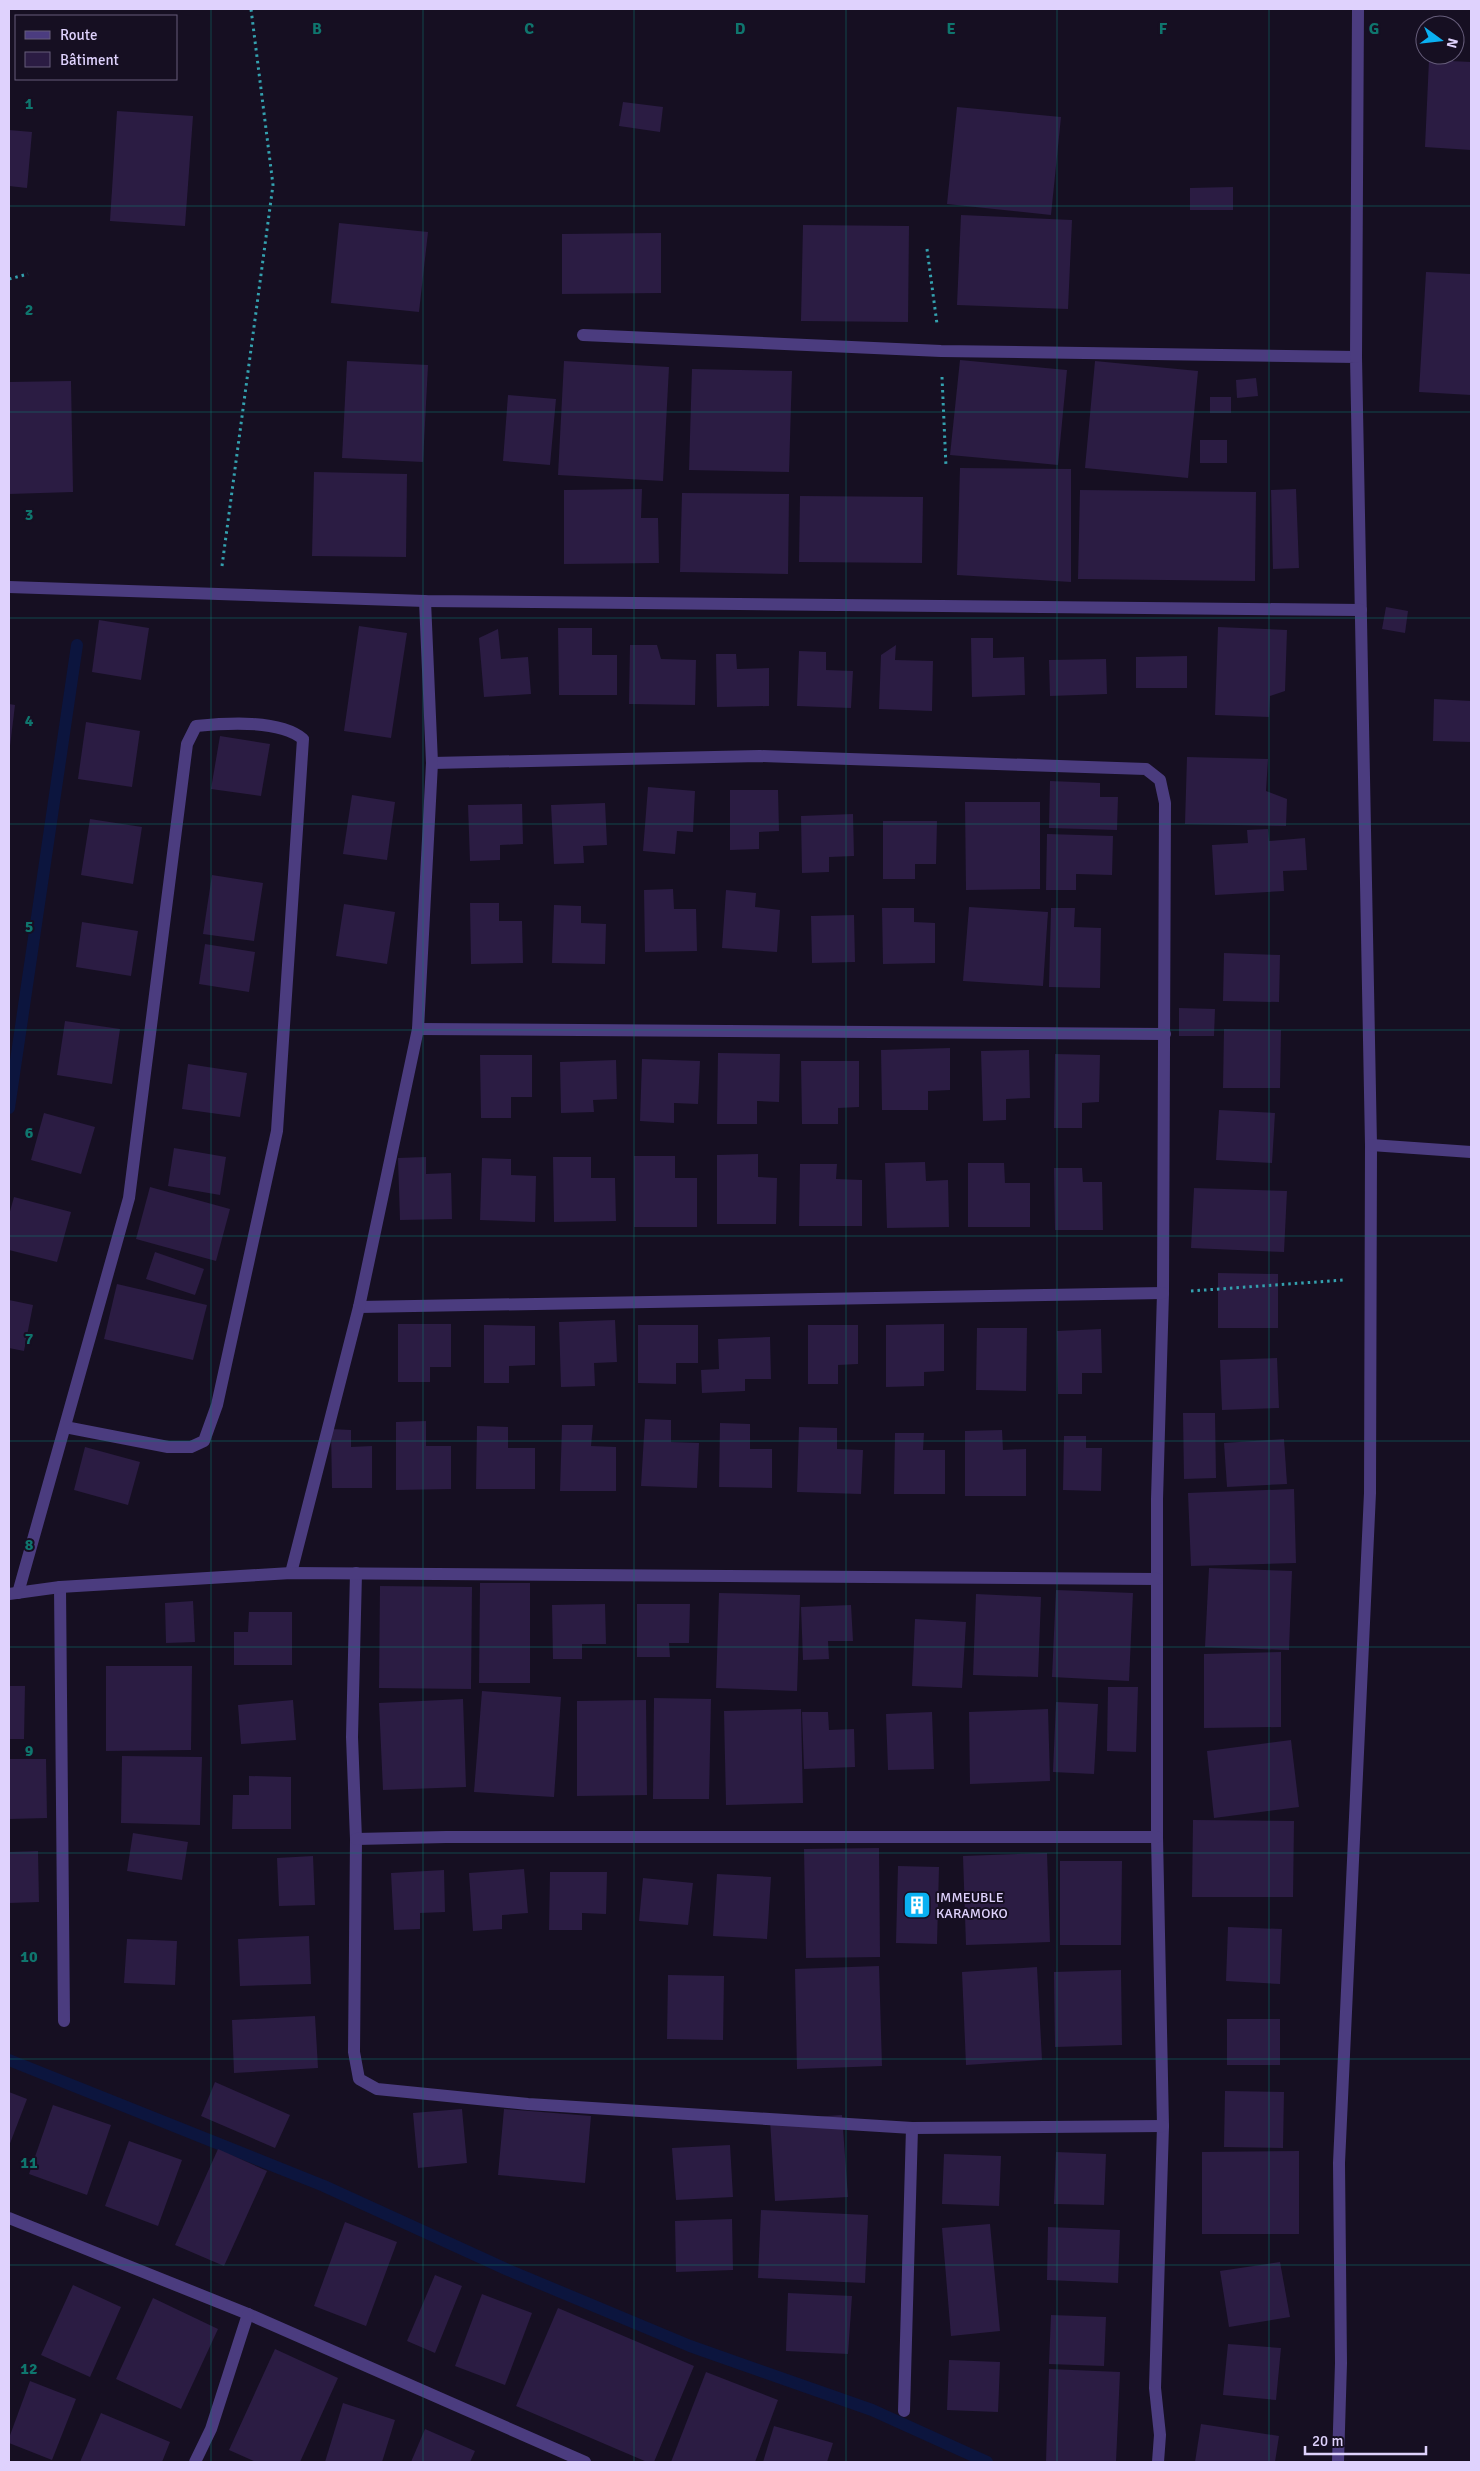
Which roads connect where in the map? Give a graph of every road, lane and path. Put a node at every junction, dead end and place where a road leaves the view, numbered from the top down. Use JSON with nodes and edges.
{"nodes":[{"id":1,"x":251,"y":9,"type":"edge"},
{"id":2,"x":1358,"y":9,"type":"edge"},
{"id":3,"x":28,"y":274,"type":"dead end"},
{"id":4,"x":9,"y":279,"type":"edge"},
{"id":5,"x":583,"y":335,"type":"dead end"},
{"id":6,"x":1356,"y":357,"type":"junction"},
{"id":7,"x":9,"y":587,"type":"edge"},
{"id":8,"x":219,"y":594,"type":"junction"},
{"id":9,"x":425,"y":601,"type":"junction"},
{"id":10,"x":1361,"y":610,"type":"junction"},
{"id":11,"x":432,"y":763,"type":"junction"},
{"id":12,"x":418,"y":1029,"type":"junction"},
{"id":13,"x":1165,"y":1034,"type":"junction"},
{"id":14,"x":1371,"y":1145,"type":"junction"},
{"id":15,"x":1471,"y":1152,"type":"edge"},
{"id":16,"x":1371,"y":1278,"type":"junction"},
{"id":17,"x":1163,"y":1293,"type":"junction"},
{"id":18,"x":359,"y":1307,"type":"junction"},
{"id":19,"x":65,"y":1427,"type":"junction"},
{"id":20,"x":291,"y":1573,"type":"junction"},
{"id":21,"x":356,"y":1573,"type":"junction"},
{"id":22,"x":1157,"y":1579,"type":"junction"},
{"id":23,"x":60,"y":1587,"type":"junction"},
{"id":24,"x":14,"y":1594,"type":"edge"},
{"id":25,"x":1156,"y":1837,"type":"junction"},
{"id":26,"x":356,"y":1839,"type":"junction"},
{"id":27,"x":64,"y":2021,"type":"dead end"},
{"id":28,"x":1163,"y":2126,"type":"junction"},
{"id":29,"x":912,"y":2128,"type":"junction"},
{"id":30,"x":9,"y":2218,"type":"edge"},
{"id":31,"x":248,"y":2314,"type":"junction"},
{"id":32,"x":904,"y":2411,"type":"dead end"},
{"id":33,"x":195,"y":2462,"type":"edge"},
{"id":34,"x":585,"y":2462,"type":"edge"},
{"id":35,"x":1158,"y":2462,"type":"edge"},
{"id":36,"x":1338,"y":2462,"type":"edge"}],
"edges":[{"from":1,"to":8,"type":"path"},
{"from":2,"to":6,"type":"street"},
{"from":3,"to":4,"type":"path"},
{"from":5,"to":6,"type":"street"},
{"from":6,"to":10,"type":"street"},
{"from":7,"to":8,"type":"street"},
{"from":8,"to":9,"type":"street"},
{"from":9,"to":10,"type":"street"},
{"from":9,"to":11,"type":"street"},
{"from":10,"to":14,"type":"street"},
{"from":11,"to":12,"type":"street"},
{"from":11,"to":13,"type":"street"},
{"from":12,"to":13,"type":"street"},
{"from":12,"to":18,"type":"street"},
{"from":13,"to":17,"type":"street"},
{"from":14,"to":15,"type":"street"},
{"from":14,"to":16,"type":"street"},
{"from":16,"to":17,"type":"path"},
{"from":16,"to":36,"type":"street"},
{"from":17,"to":18,"type":"street"},
{"from":17,"to":22,"type":"street"},
{"from":18,"to":20,"type":"street"},
{"from":19,"to":19,"type":"street"},
{"from":19,"to":24,"type":"street"},
{"from":20,"to":21,"type":"street"},
{"from":20,"to":23,"type":"street"},
{"from":21,"to":22,"type":"street"},
{"from":21,"to":26,"type":"street"},
{"from":22,"to":25,"type":"street"},
{"from":23,"to":24,"type":"street"},
{"from":23,"to":27,"type":"street"},
{"from":25,"to":26,"type":"street"},
{"from":25,"to":28,"type":"street"},
{"from":26,"to":29,"type":"street"},
{"from":28,"to":29,"type":"street"},
{"from":28,"to":35,"type":"street"},
{"from":29,"to":32,"type":"street"},
{"from":30,"to":31,"type":"street"},
{"from":31,"to":33,"type":"street"},
{"from":31,"to":34,"type":"street"}]}
